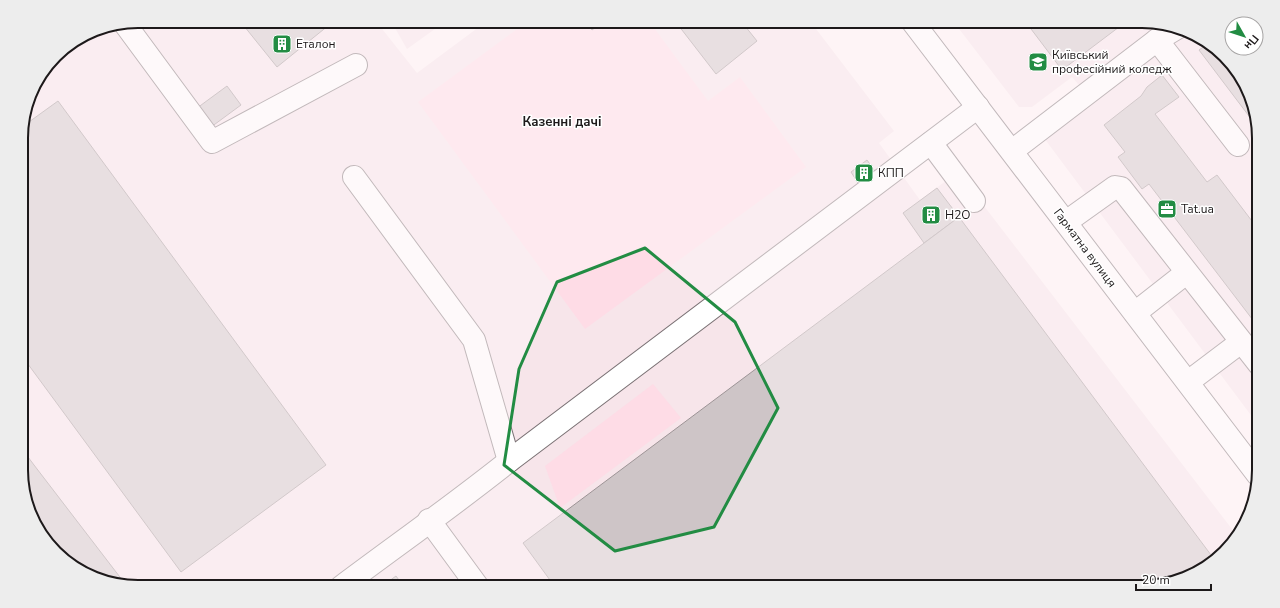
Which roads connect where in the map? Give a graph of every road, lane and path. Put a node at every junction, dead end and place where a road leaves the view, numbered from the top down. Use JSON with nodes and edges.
{"nodes":[{"id":1,"x":917,"y":28,"type":"edge"},
{"id":2,"x":128,"y":29,"type":"edge"},
{"id":3,"x":1170,"y":32,"type":"edge"},
{"id":4,"x":1157,"y":40,"type":"junction"},
{"id":5,"x":356,"y":65,"type":"dead end"},
{"id":6,"x":978,"y":107,"type":"junction"},
{"id":7,"x":931,"y":143,"type":"junction"},
{"id":8,"x":1238,"y":145,"type":"dead end"},
{"id":9,"x":1012,"y":151,"type":"junction"},
{"id":10,"x":354,"y":177,"type":"dead end"},
{"id":11,"x":974,"y":201,"type":"dead end"},
{"id":12,"x":1066,"y":222,"type":"junction"},
{"id":13,"x":1186,"y":273,"type":"junction"},
{"id":14,"x":1135,"y":313,"type":"junction"},
{"id":15,"x":1241,"y":342,"type":"junction"},
{"id":16,"x":1252,"y":355,"type":"edge"},
{"id":17,"x":1188,"y":382,"type":"junction"},
{"id":18,"x":509,"y":461,"type":"junction"},
{"id":19,"x":1252,"y":467,"type":"edge"},
{"id":20,"x":429,"y":520,"type":"junction"},
{"id":21,"x":350,"y":580,"type":"edge"},
{"id":22,"x":473,"y":580,"type":"edge"}],
"edges":[{"from":1,"to":6,"type":"street","name":"Гарматна вулиця"},
{"from":2,"to":5,"type":"street"},
{"from":3,"to":4,"type":"street"},
{"from":4,"to":8,"type":"street"},
{"from":4,"to":9,"type":"street"},
{"from":6,"to":7,"type":"street"},
{"from":6,"to":9,"type":"street","name":"Гарматна вулиця"},
{"from":7,"to":11,"type":"street"},
{"from":7,"to":18,"type":"street"},
{"from":9,"to":12,"type":"street","name":"Гарматна вулиця"},
{"from":10,"to":18,"type":"street"},
{"from":12,"to":13,"type":"street"},
{"from":12,"to":14,"type":"street","name":"Гарматна вулиця"},
{"from":13,"to":14,"type":"street"},
{"from":13,"to":15,"type":"street"},
{"from":14,"to":17,"type":"street","name":"Гарматна вулиця"},
{"from":15,"to":16,"type":"street"},
{"from":15,"to":17,"type":"street"},
{"from":17,"to":19,"type":"street","name":"Гарматна вулиця"},
{"from":18,"to":20,"type":"street"},
{"from":20,"to":21,"type":"street"},
{"from":20,"to":22,"type":"street"}]}
